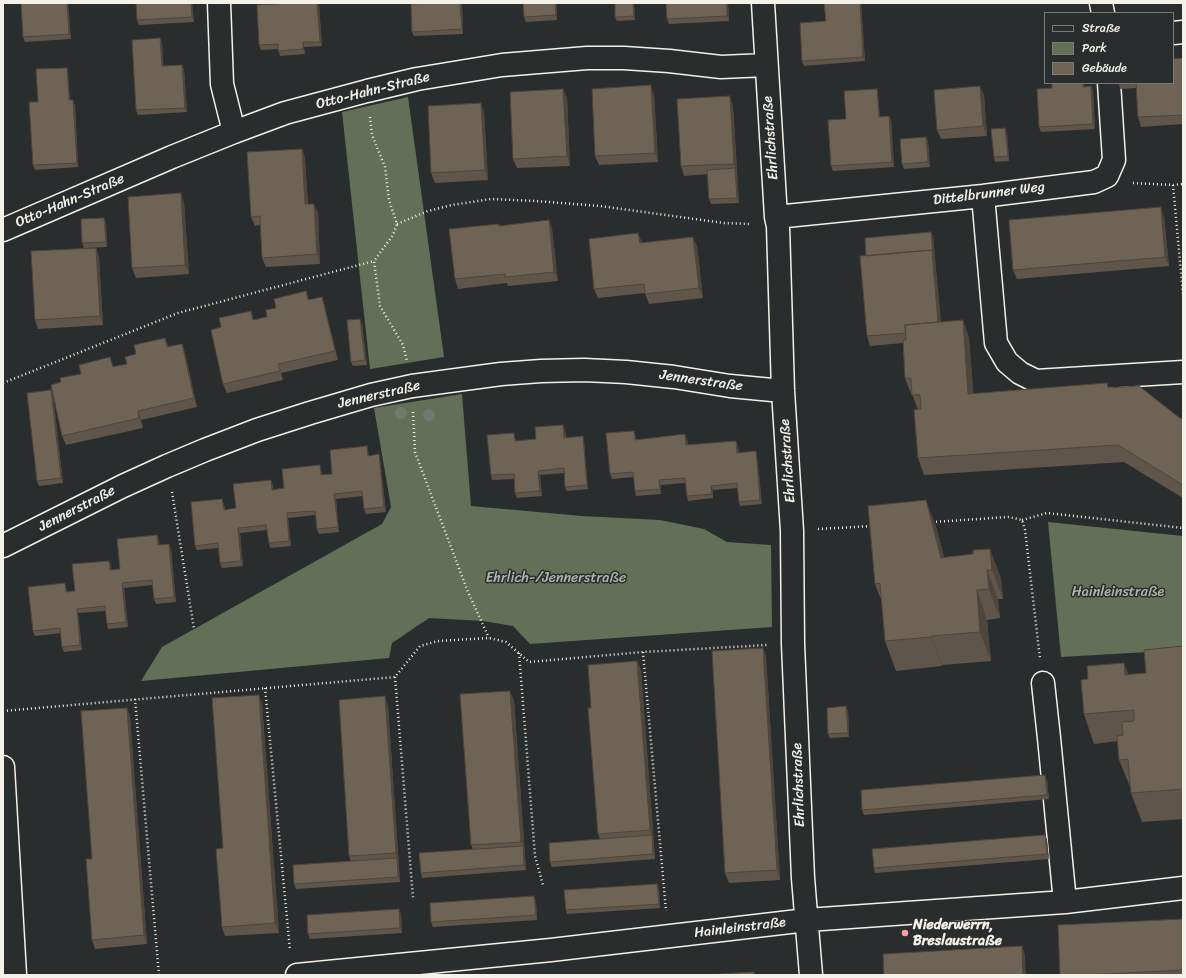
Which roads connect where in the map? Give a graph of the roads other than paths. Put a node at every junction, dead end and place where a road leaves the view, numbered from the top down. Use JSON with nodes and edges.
{"nodes":[{"id":1,"x":219,"y":3,"type":"edge"},
{"id":2,"x":763,"y":3,"type":"edge"},
{"id":3,"x":766,"y":65,"type":"junction"},
{"id":4,"x":1109,"y":84,"type":"edge"},
{"id":5,"x":234,"y":132,"type":"junction"},
{"id":6,"x":983,"y":196,"type":"junction"},
{"id":7,"x":777,"y":222,"type":"junction"},
{"id":8,"x":3,"y":230,"type":"edge"},
{"id":9,"x":1183,"y":372,"type":"edge"},
{"id":10,"x":783,"y":391,"type":"junction"},
{"id":11,"x":3,"y":546,"type":"edge"},
{"id":12,"x":1043,"y":683,"type":"road end"},
{"id":13,"x":3,"y":767,"type":"edge"},
{"id":14,"x":1183,"y":888,"type":"edge"},
{"id":15,"x":1065,"y":902,"type":"junction"},
{"id":16,"x":807,"y":920,"type":"junction"},
{"id":17,"x":15,"y":975,"type":"edge"},
{"id":18,"x":297,"y":975,"type":"edge"},
{"id":19,"x":811,"y":975,"type":"edge"}],
"edges":[{"from":1,"to":5,"type":"street"},
{"from":2,"to":3,"type":"street","name":"Ehrlichstraße"},
{"from":3,"to":5,"type":"street","name":"Otto-Hahn-Straße"},
{"from":3,"to":7,"type":"street","name":"Ehrlichstraße"},
{"from":4,"to":6,"type":"street","name":"Dittelbrunner Weg"},
{"from":5,"to":8,"type":"street","name":"Otto-Hahn-Straße"},
{"from":6,"to":7,"type":"street","name":"Dittelbrunner Weg"},
{"from":6,"to":9,"type":"street"},
{"from":7,"to":10,"type":"street","name":"Ehrlichstraße"},
{"from":10,"to":11,"type":"street","name":"Jennerstraße"},
{"from":10,"to":16,"type":"street","name":"Ehrlichstraße"},
{"from":12,"to":15,"type":"street"},
{"from":13,"to":17,"type":"street"},
{"from":14,"to":15,"type":"street","name":"Hainleinstraße"},
{"from":15,"to":16,"type":"street","name":"Hainleinstraße"},
{"from":16,"to":18,"type":"street","name":"Hainleinstraße"},
{"from":16,"to":19,"type":"street","name":"Ehrlichstraße"}]}
